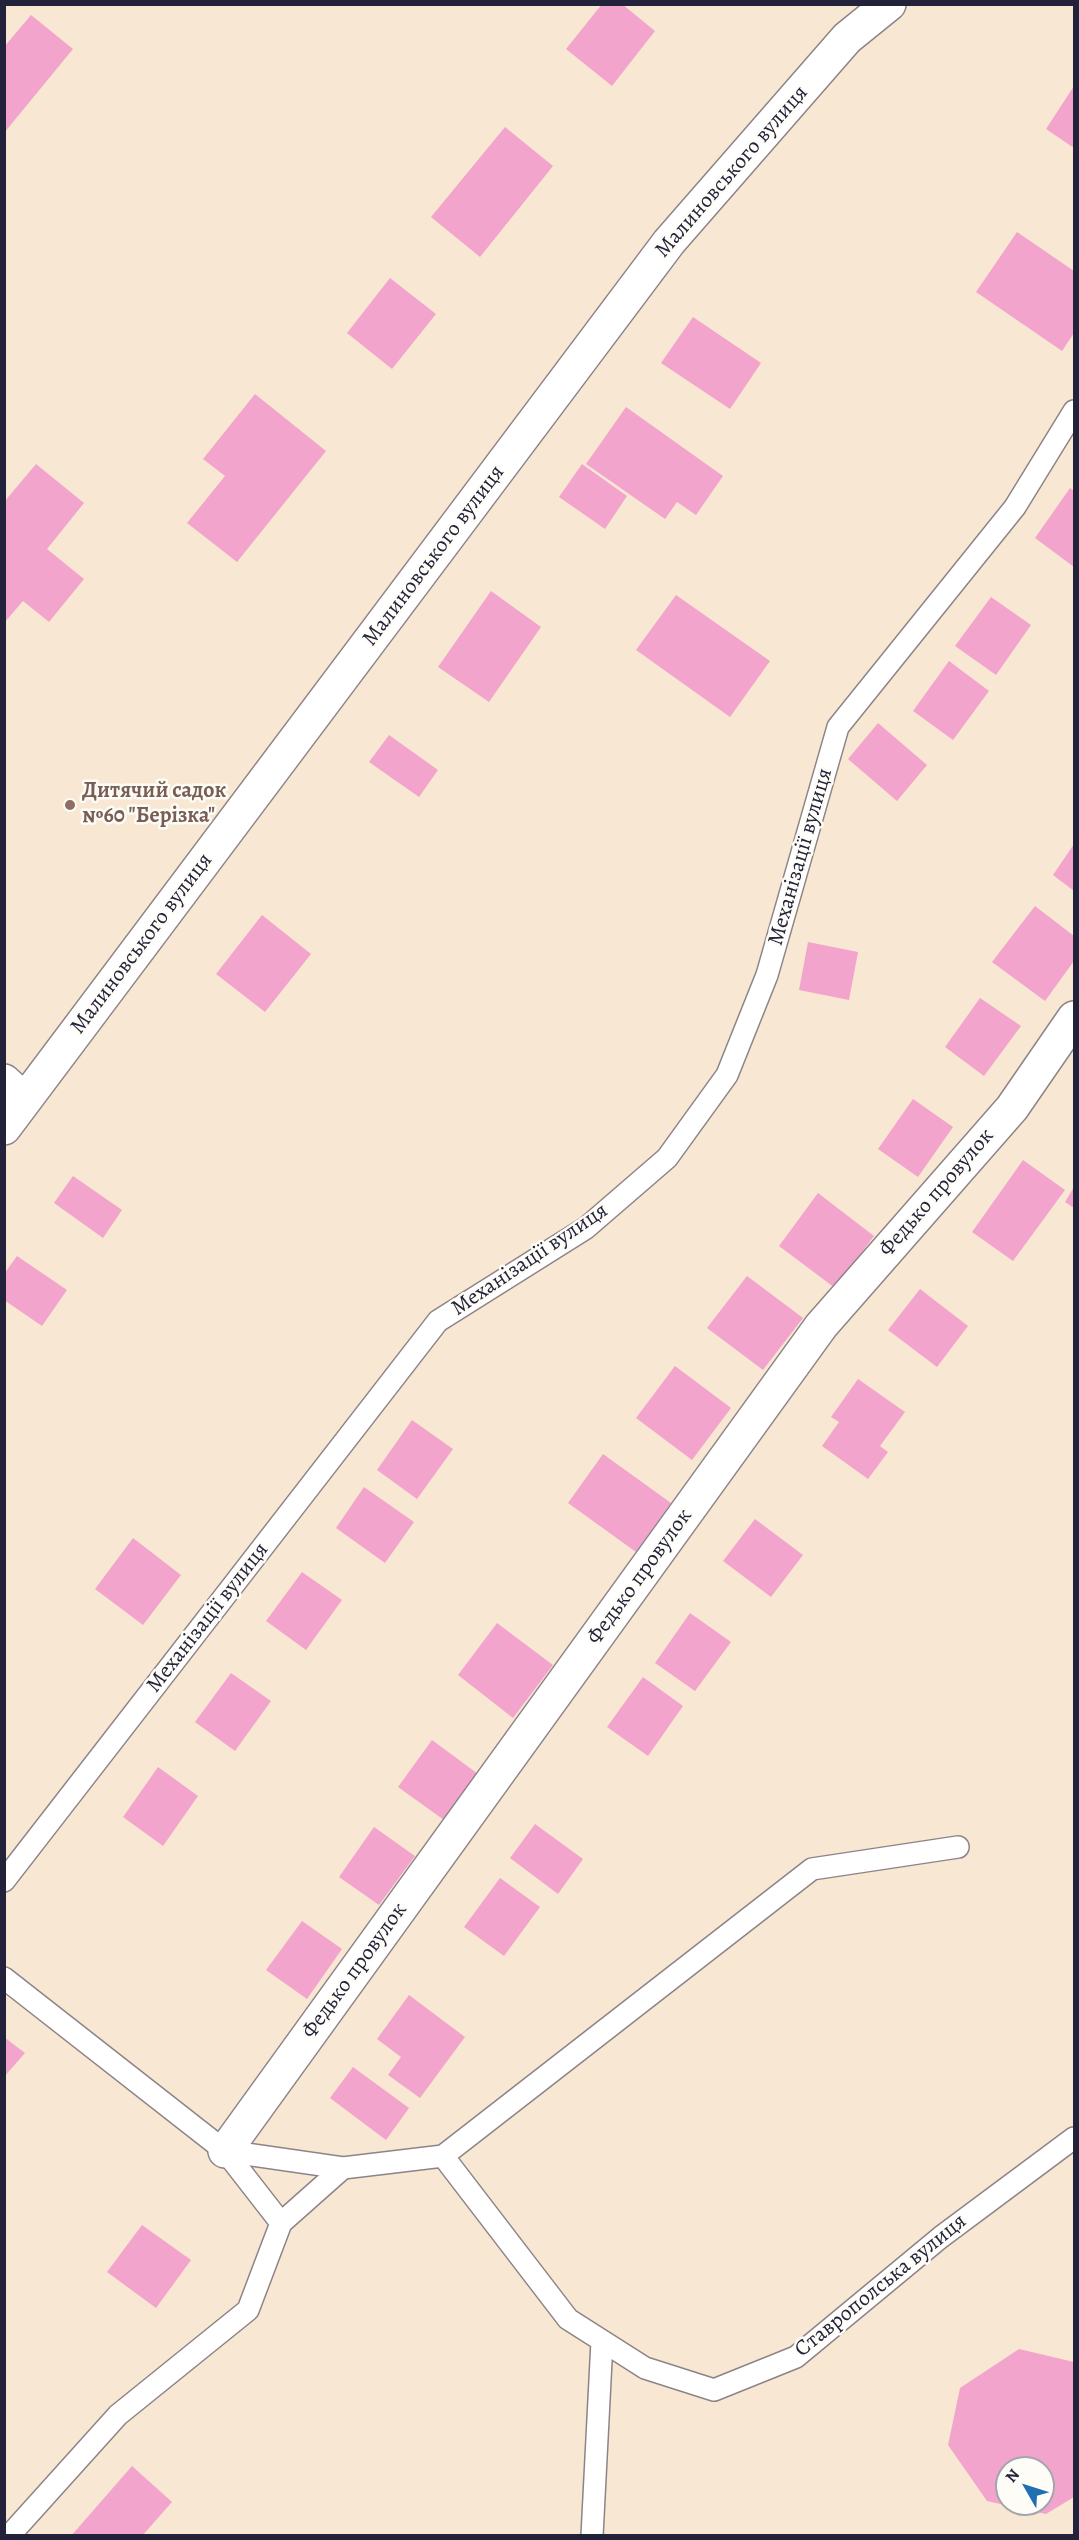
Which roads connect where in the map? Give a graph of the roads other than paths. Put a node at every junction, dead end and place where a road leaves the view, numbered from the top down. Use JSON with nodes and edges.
{"nodes":[{"id":1,"x":889,"y":4,"type":"edge"},
{"id":2,"x":1074,"y":411,"type":"edge"},
{"id":3,"x":1074,"y":1018,"type":"edge"},
{"id":4,"x":15,"y":1091,"type":"edge"},
{"id":5,"x":4,"y":1128,"type":"edge"},
{"id":6,"x":958,"y":1847,"type":"dead end"},
{"id":7,"x":4,"y":1881,"type":"edge"},
{"id":8,"x":4,"y":1978,"type":"edge"},
{"id":9,"x":1074,"y":2138,"type":"edge"},
{"id":10,"x":225,"y":2151,"type":"junction"},
{"id":11,"x":443,"y":2156,"type":"junction"},
{"id":12,"x":343,"y":2168,"type":"junction"},
{"id":13,"x":281,"y":2223,"type":"junction"},
{"id":14,"x":602,"y":2341,"type":"junction"},
{"id":15,"x":9,"y":2535,"type":"edge"},
{"id":16,"x":592,"y":2535,"type":"edge"}],
"edges":[{"from":1,"to":4,"type":"street","name":"Малиновського вулиця"},
{"from":2,"to":7,"type":"lane","name":"Механізації вулиця"},
{"from":3,"to":10,"type":"street","name":"Федько провулок"},
{"from":4,"to":5,"type":"street","name":"Малиновського вулиця"},
{"from":6,"to":11,"type":"lane"},
{"from":8,"to":10,"type":"lane"},
{"from":9,"to":14,"type":"lane","name":"Ставрополська вулиця"},
{"from":10,"to":12,"type":"lane"},
{"from":10,"to":13,"type":"lane"},
{"from":11,"to":12,"type":"lane"},
{"from":11,"to":14,"type":"lane","name":"Ставрополська вулиця"},
{"from":12,"to":13,"type":"lane"},
{"from":13,"to":15,"type":"lane"},
{"from":14,"to":16,"type":"lane"}]}
